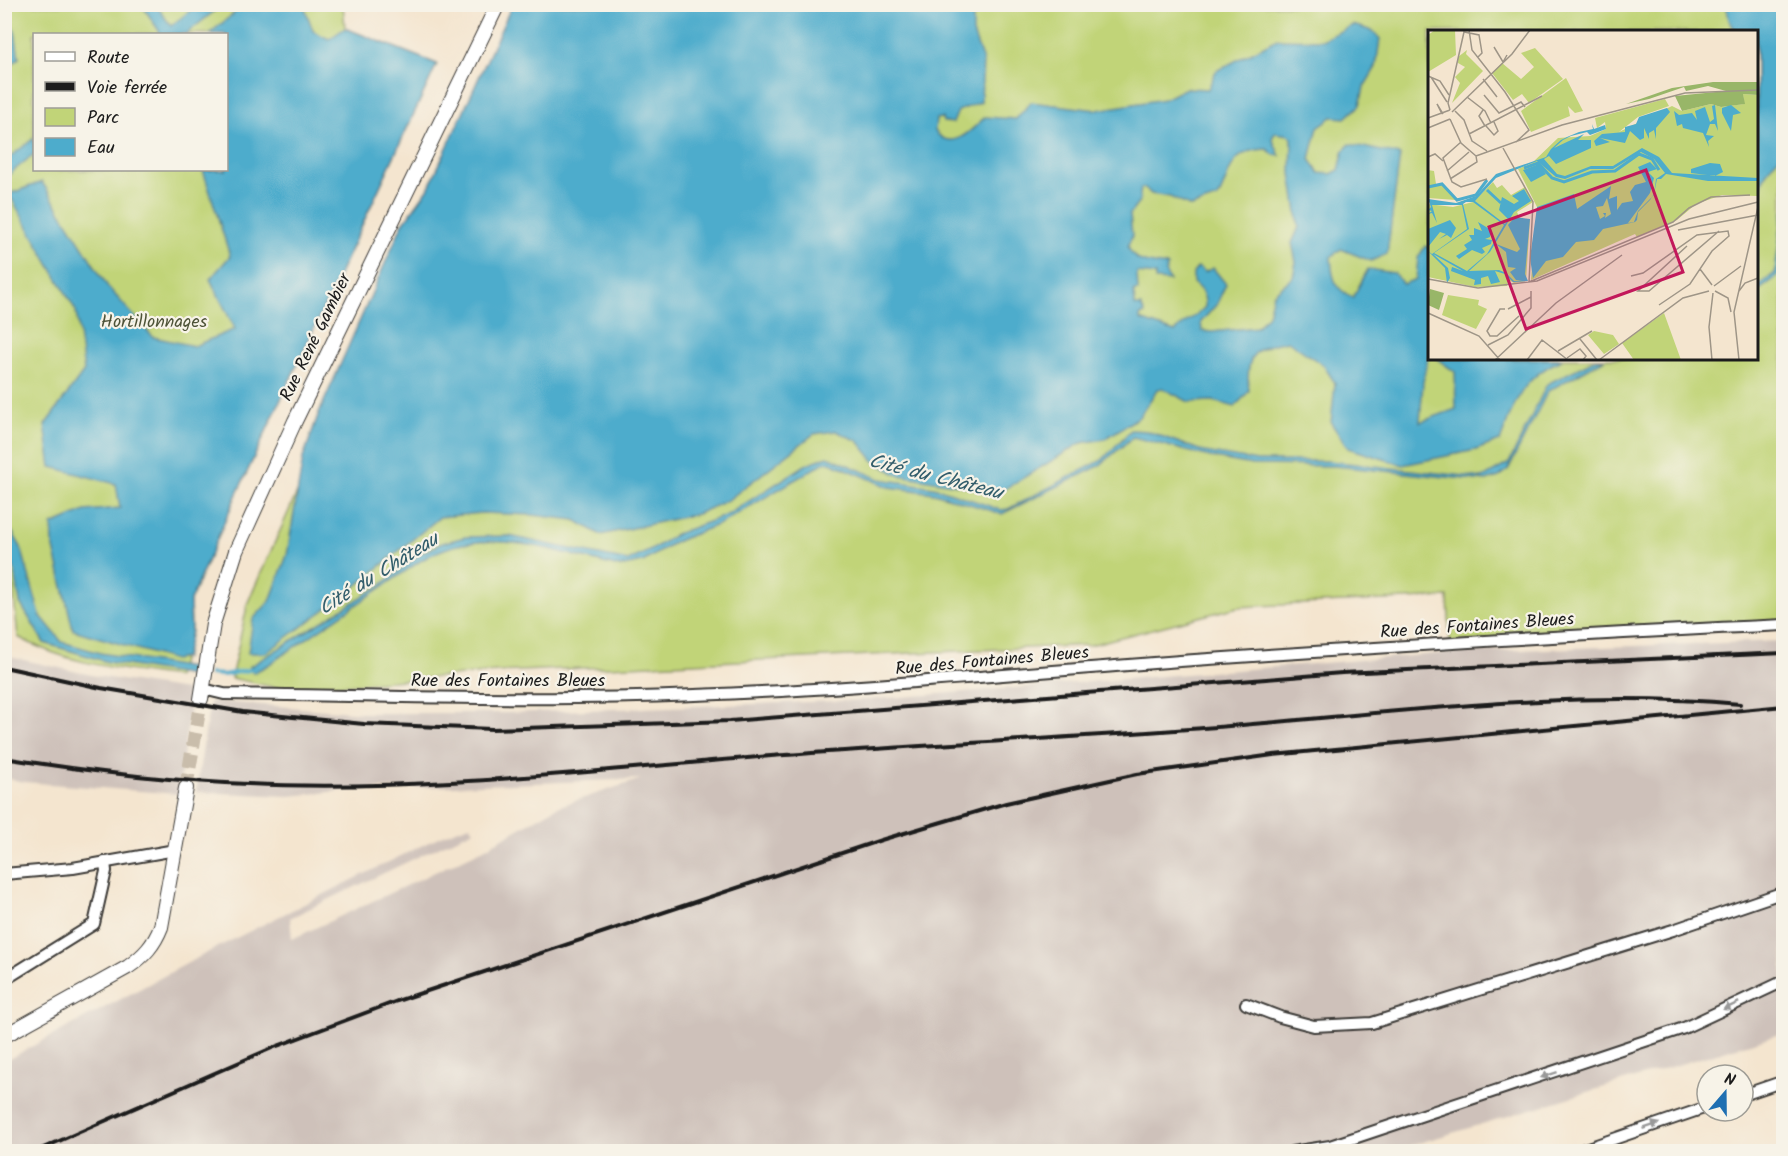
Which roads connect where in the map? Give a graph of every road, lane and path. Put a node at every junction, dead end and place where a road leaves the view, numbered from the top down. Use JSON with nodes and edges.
{"nodes":[{"id":1,"x":498,"y":4,"type":"edge"},
{"id":2,"x":1784,"y":625,"type":"edge"},
{"id":3,"x":202,"y":694,"type":"joint"},
{"id":4,"x":186,"y":788,"type":"tunnel mouth"},
{"id":5,"x":175,"y":850,"type":"junction"},
{"id":6,"x":105,"y":862,"type":"junction"},
{"id":7,"x":4,"y":874,"type":"edge"},
{"id":8,"x":1784,"y":892,"type":"edge"},
{"id":9,"x":4,"y":980,"type":"edge"},
{"id":10,"x":1784,"y":981,"type":"edge"},
{"id":11,"x":1246,"y":1004,"type":"dead end"},
{"id":12,"x":7,"y":1030,"type":"edge"},
{"id":13,"x":1784,"y":1081,"type":"edge"},
{"id":14,"x":1755,"y":1091,"type":"edge"},
{"id":15,"x":1695,"y":1111,"type":"edge"},
{"id":16,"x":1292,"y":1152,"type":"edge"},
{"id":17,"x":1576,"y":1152,"type":"edge"}],
"edges":[{"from":1,"to":3,"type":"street","name":"Rue René Gambier"},
{"from":2,"to":3,"type":"street","name":"Rue des Fontaines Bleues"},
{"from":4,"to":5,"type":"street"},
{"from":5,"to":6,"type":"street"},
{"from":5,"to":12,"type":"street"},
{"from":6,"to":7,"type":"street"},
{"from":6,"to":9,"type":"street"},
{"from":8,"to":11,"type":"street"},
{"from":10,"to":16,"type":"street","one_way":true},
{"from":13,"to":14,"type":"street"},
{"from":17,"to":15,"type":"street","one_way":true}]}
